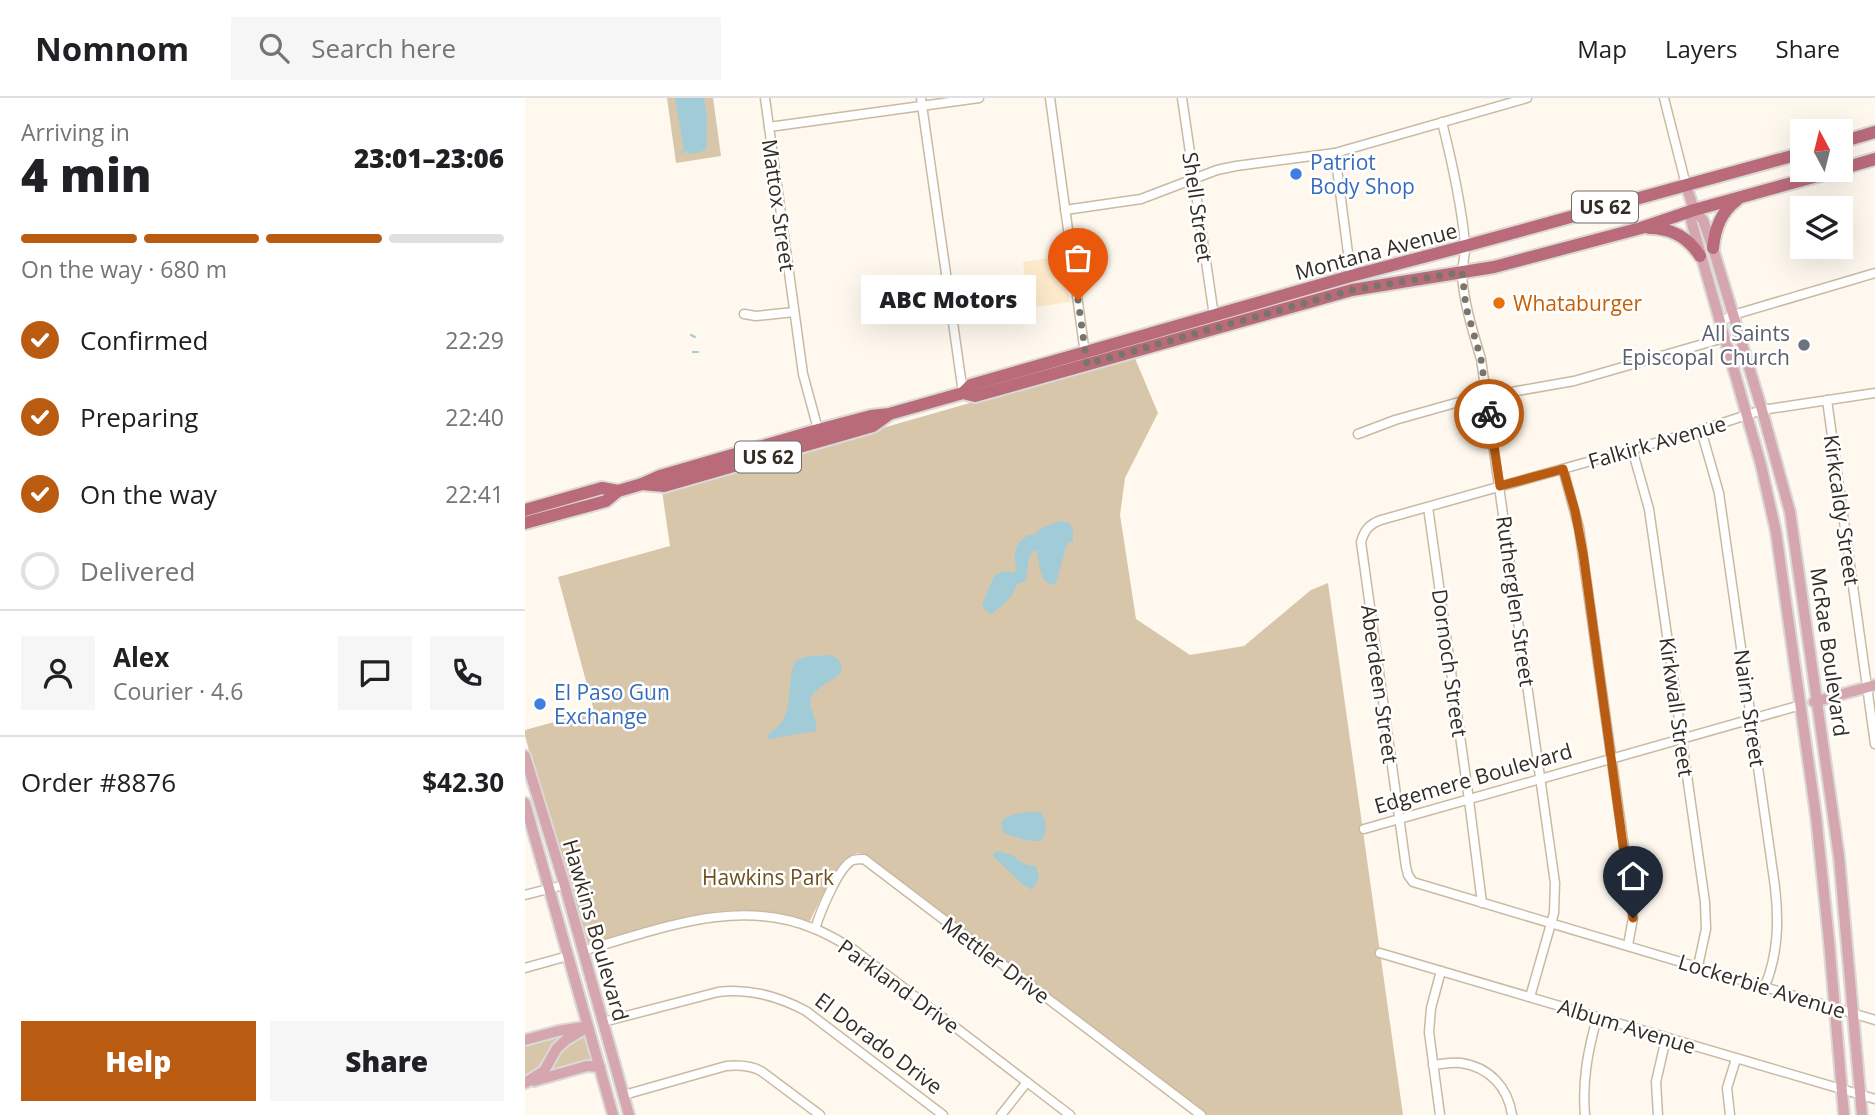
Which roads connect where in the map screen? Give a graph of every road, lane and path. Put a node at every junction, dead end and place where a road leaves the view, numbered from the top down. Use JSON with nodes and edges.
{"nodes":[{"id":1,"x":765,"y":98,"type":"edge"},
{"id":2,"x":979,"y":98,"type":"edge"},
{"id":3,"x":1049,"y":98,"type":"edge"},
{"id":4,"x":1182,"y":98,"type":"edge"},
{"id":5,"x":1527,"y":98,"type":"edge"},
{"id":6,"x":1664,"y":98,"type":"edge"},
{"id":7,"x":921,"y":102,"type":"edge"},
{"id":8,"x":1442,"y":122,"type":"junction"},
{"id":9,"x":769,"y":127,"type":"junction"},
{"id":10,"x":1875,"y":132,"type":"edge"},
{"id":11,"x":1853,"y":138,"type":"edge"},
{"id":12,"x":1335,"y":153,"type":"junction"},
{"id":13,"x":1790,"y":157,"type":"edge"},
{"id":14,"x":1875,"y":159,"type":"edge"},
{"id":15,"x":1853,"y":165,"type":"edge"},
{"id":16,"x":1194,"y":180,"type":"junction"},
{"id":17,"x":1794,"y":182,"type":"edge"},
{"id":18,"x":1686,"y":185,"type":"junction"},
{"id":19,"x":1738,"y":198,"type":"junction"},
{"id":20,"x":1065,"y":210,"type":"junction"},
{"id":21,"x":1694,"y":210,"type":"junction"},
{"id":22,"x":1641,"y":228,"type":"junction"},
{"id":23,"x":1465,"y":246,"type":"junction"},
{"id":24,"x":1713,"y":248,"type":"junction"},
{"id":25,"x":1700,"y":256,"type":"junction"},
{"id":26,"x":1462,"y":272,"type":"junction"},
{"id":27,"x":1875,"y":273,"type":"edge"},
{"id":28,"x":1351,"y":276,"type":"junction"},
{"id":29,"x":794,"y":312,"type":"junction"},
{"id":30,"x":744,"y":314,"type":"dead end"},
{"id":31,"x":1733,"y":315,"type":"junction"},
{"id":32,"x":1214,"y":316,"type":"junction"},
{"id":33,"x":1720,"y":322,"type":"junction"},
{"id":34,"x":1724,"y":338,"type":"junction"},
{"id":35,"x":1086,"y":358,"type":"junction"},
{"id":36,"x":963,"y":394,"type":"junction"},
{"id":37,"x":1875,"y":394,"type":"edge"},
{"id":38,"x":1487,"y":395,"type":"junction"},
{"id":39,"x":1826,"y":400,"type":"junction"},
{"id":40,"x":1762,"y":410,"type":"junction"},
{"id":41,"x":887,"y":416,"type":"junction"},
{"id":42,"x":1747,"y":416,"type":"junction"},
{"id":43,"x":1701,"y":430,"type":"junction"},
{"id":44,"x":819,"y":433,"type":"junction"},
{"id":45,"x":1358,"y":433,"type":"dead end"},
{"id":46,"x":1632,"y":449,"type":"junction"},
{"id":47,"x":1563,"y":469,"type":"junction"},
{"id":48,"x":645,"y":485,"type":"junction"},
{"id":49,"x":1500,"y":486,"type":"junction"},
{"id":50,"x":618,"y":491,"type":"junction"},
{"id":51,"x":1428,"y":507,"type":"junction"},
{"id":52,"x":525,"y":510,"type":"edge"},
{"id":53,"x":525,"y":523,"type":"edge"},
{"id":54,"x":1364,"y":532,"type":"joint"},
{"id":55,"x":1871,"y":686,"type":"edge"},
{"id":56,"x":1818,"y":701,"type":"junction"},
{"id":57,"x":1801,"y":705,"type":"junction"},
{"id":58,"x":1751,"y":719,"type":"junction"},
{"id":59,"x":1681,"y":739,"type":"junction"},
{"id":60,"x":1875,"y":744,"type":"edge"},
{"id":61,"x":525,"y":756,"type":"edge"},
{"id":62,"x":1612,"y":760,"type":"junction"},
{"id":63,"x":1541,"y":780,"type":"junction"},
{"id":64,"x":1469,"y":800,"type":"junction"},
{"id":65,"x":525,"y":803,"type":"edge"},
{"id":66,"x":1399,"y":819,"type":"junction"},
{"id":67,"x":527,"y":820,"type":"edge"},
{"id":68,"x":1364,"y":829,"type":"dead end"},
{"id":69,"x":1409,"y":877,"type":"joint"},
{"id":70,"x":564,"y":885,"type":"junction"},
{"id":71,"x":549,"y":889,"type":"junction"},
{"id":72,"x":525,"y":895,"type":"edge"},
{"id":73,"x":1482,"y":903,"type":"junction"},
{"id":74,"x":1551,"y":924,"type":"junction"},
{"id":75,"x":815,"y":929,"type":"junction"},
{"id":76,"x":1628,"y":946,"type":"junction"},
{"id":77,"x":582,"y":951,"type":"junction"},
{"id":78,"x":1380,"y":953,"type":"dead end"},
{"id":79,"x":568,"y":956,"type":"junction"},
{"id":80,"x":1698,"y":966,"type":"junction"},
{"id":81,"x":525,"y":968,"type":"edge"},
{"id":82,"x":1441,"y":971,"type":"junction"},
{"id":83,"x":1765,"y":986,"type":"junction"},
{"id":84,"x":1530,"y":997,"type":"junction"},
{"id":85,"x":1835,"y":1008,"type":"junction"},
{"id":86,"x":1852,"y":1013,"type":"junction"},
{"id":87,"x":1597,"y":1017,"type":"junction"},
{"id":88,"x":1875,"y":1020,"type":"edge"},
{"id":89,"x":603,"y":1023,"type":"junction"},
{"id":90,"x":588,"y":1027,"type":"junction"},
{"id":91,"x":540,"y":1036,"type":"junction"},
{"id":92,"x":1666,"y":1038,"type":"junction"},
{"id":93,"x":525,"y":1040,"type":"edge"},
{"id":94,"x":551,"y":1058,"type":"junction"},
{"id":95,"x":1736,"y":1059,"type":"junction"},
{"id":96,"x":1433,"y":1065,"type":"junction"},
{"id":97,"x":600,"y":1067,"type":"junction"},
{"id":98,"x":1027,"y":1082,"type":"junction"},
{"id":99,"x":525,"y":1083,"type":"edge"},
{"id":100,"x":1842,"y":1089,"type":"junction"},
{"id":101,"x":624,"y":1095,"type":"junction"},
{"id":102,"x":1860,"y":1095,"type":"junction"},
{"id":103,"x":1875,"y":1099,"type":"edge"},
{"id":104,"x":613,"y":1115,"type":"edge"},
{"id":105,"x":629,"y":1115,"type":"edge"},
{"id":106,"x":820,"y":1115,"type":"edge"},
{"id":107,"x":943,"y":1115,"type":"edge"},
{"id":108,"x":1001,"y":1115,"type":"edge"},
{"id":109,"x":1070,"y":1115,"type":"edge"},
{"id":110,"x":1201,"y":1115,"type":"edge"},
{"id":111,"x":1440,"y":1115,"type":"edge"},
{"id":112,"x":1513,"y":1115,"type":"edge"},
{"id":113,"x":1585,"y":1115,"type":"edge"},
{"id":114,"x":1658,"y":1115,"type":"edge"},
{"id":115,"x":1730,"y":1115,"type":"edge"},
{"id":116,"x":1844,"y":1115,"type":"edge"},
{"id":117,"x":1862,"y":1115,"type":"edge"}],
"edges":[{"from":1,"to":9,"type":"street","name":"Mattox Street"},
{"from":2,"to":7,"type":"street"},
{"from":3,"to":20,"type":"street"},
{"from":4,"to":16,"type":"street","name":"Shell Street"},
{"from":5,"to":8,"type":"street"},
{"from":6,"to":18,"type":"street"},
{"from":7,"to":9,"type":"street"},
{"from":7,"to":36,"type":"street"},
{"from":8,"to":12,"type":"street"},
{"from":8,"to":23,"type":"street","name":"Rutherglen Street"},
{"from":9,"to":29,"type":"street","name":"Mattox Street"},
{"from":10,"to":11,"type":"highway"},
{"from":12,"to":16,"type":"street"},
{"from":12,"to":28,"type":"street"},
{"from":13,"to":18,"type":"highway","name":"Montana Avenue","number":"US 62"},
{"from":14,"to":15,"type":"highway","name":"Montana Avenue","number":"US 62"},
{"from":16,"to":20,"type":"street"},
{"from":16,"to":32,"type":"street","name":"Shell Street"},
{"from":17,"to":19,"type":"highway","name":"Montana Avenue","number":"US 62"},
{"from":18,"to":21,"type":"main road","name":"McRae Boulevard"},
{"from":18,"to":23,"type":"highway","name":"Montana Avenue","number":"US 62"},
{"from":19,"to":21,"type":"highway","name":"Montana Avenue","number":"US 62"},
{"from":19,"to":24,"type":"highway"},
{"from":20,"to":35,"type":"street"},
{"from":21,"to":22,"type":"highway","name":"Montana Avenue","number":"US 62"},
{"from":21,"to":24,"type":"main road","name":"McRae Boulevard"},
{"from":21,"to":25,"type":"main road","name":"McRae Boulevard"},
{"from":22,"to":25,"type":"highway"},
{"from":22,"to":26,"type":"highway","name":"Montana Avenue","number":"US 62"},
{"from":23,"to":26,"type":"street","name":"Rutherglen Street"},
{"from":23,"to":28,"type":"highway","name":"Montana Avenue","number":"US 62"},
{"from":24,"to":31,"type":"main road","name":"McRae Boulevard"},
{"from":25,"to":33,"type":"main road","name":"McRae Boulevard"},
{"from":26,"to":35,"type":"highway","name":"Montana Avenue","number":"US 62"},
{"from":26,"to":38,"type":"street","name":"Rutherglen Street"},
{"from":27,"to":31,"type":"street"},
{"from":28,"to":32,"type":"highway","name":"Montana Avenue","number":"US 62"},
{"from":29,"to":30,"type":"street"},
{"from":29,"to":44,"type":"street","name":"Mattox Street"},
{"from":31,"to":33,"type":"street"},
{"from":31,"to":40,"type":"main road","name":"McRae Boulevard"},
{"from":32,"to":35,"type":"highway","name":"Montana Avenue","number":"US 62"},
{"from":33,"to":34,"type":"main road","name":"McRae Boulevard"},
{"from":34,"to":38,"type":"street"},
{"from":34,"to":42,"type":"main road","name":"McRae Boulevard"},
{"from":35,"to":36,"type":"highway","name":"Montana Avenue","number":"US 62"},
{"from":36,"to":41,"type":"highway","name":"Montana Avenue","number":"US 62"},
{"from":37,"to":39,"type":"street","name":"Falkirk Avenue"},
{"from":38,"to":45,"type":"street"},
{"from":38,"to":49,"type":"street","name":"Rutherglen Street"},
{"from":39,"to":40,"type":"street","name":"Falkirk Avenue"},
{"from":39,"to":55,"type":"street","name":"Kirkcaldy Street"},
{"from":40,"to":42,"type":"street","name":"Falkirk Avenue"},
{"from":40,"to":56,"type":"main road","name":"McRae Boulevard"},
{"from":41,"to":44,"type":"highway","name":"Montana Avenue"},
{"from":41,"to":48,"type":"highway","name":"Montana Avenue","number":"US 62"},
{"from":42,"to":43,"type":"street","name":"Falkirk Avenue"},
{"from":42,"to":57,"type":"main road","name":"McRae Boulevard"},
{"from":43,"to":46,"type":"street","name":"Falkirk Avenue"},
{"from":43,"to":58,"type":"street","name":"Nairn Street"},
{"from":44,"to":48,"type":"highway","name":"Montana Avenue","number":"US 62"},
{"from":46,"to":47,"type":"street","name":"Falkirk Avenue"},
{"from":46,"to":59,"type":"street","name":"Kirkwall Street"},
{"from":47,"to":49,"type":"street","name":"Falkirk Avenue"},
{"from":47,"to":62,"type":"street"},
{"from":48,"to":50,"type":"highway","name":"Montana Avenue","number":"US 62"},
{"from":49,"to":51,"type":"street","name":"Falkirk Avenue"},
{"from":49,"to":63,"type":"street","name":"Rutherglen Street"},
{"from":50,"to":52,"type":"highway","name":"Montana Avenue","number":"US 62"},
{"from":50,"to":53,"type":"highway","name":"Montana Avenue","number":"US 62"},
{"from":51,"to":54,"type":"street","name":"Falkirk Avenue"},
{"from":51,"to":64,"type":"street","name":"Dornoch Street"},
{"from":54,"to":66,"type":"street","name":"Aberdeen Street"},
{"from":55,"to":56,"type":"main road","name":"Edgemere Boulevard"},
{"from":55,"to":60,"type":"street","name":"Kirkcaldy Street"},
{"from":56,"to":57,"type":"main road","name":"Edgemere Boulevard"},
{"from":56,"to":86,"type":"main road","name":"McRae Boulevard"},
{"from":57,"to":58,"type":"street","name":"Edgemere Boulevard"},
{"from":57,"to":85,"type":"main road","name":"McRae Boulevard"},
{"from":58,"to":59,"type":"street","name":"Edgemere Boulevard"},
{"from":58,"to":83,"type":"street","name":"Nairn Street"},
{"from":59,"to":62,"type":"street","name":"Edgemere Boulevard"},
{"from":59,"to":80,"type":"street","name":"Kirkwall Street"},
{"from":61,"to":70,"type":"main road","name":"Hawkins Boulevard"},
{"from":62,"to":63,"type":"street","name":"Edgemere Boulevard"},
{"from":62,"to":76,"type":"street"},
{"from":63,"to":64,"type":"street","name":"Edgemere Boulevard"},
{"from":63,"to":74,"type":"street","name":"Rutherglen Street"},
{"from":64,"to":66,"type":"street","name":"Edgemere Boulevard"},
{"from":64,"to":73,"type":"street","name":"Dornoch Street"},
{"from":65,"to":67,"type":"main road","name":"Hawkins Boulevard"},
{"from":66,"to":68,"type":"street","name":"Edgemere Boulevard"},
{"from":66,"to":69,"type":"street","name":"Aberdeen Street"},
{"from":67,"to":71,"type":"main road","name":"Hawkins Boulevard"},
{"from":69,"to":73,"type":"street","name":"Lockerbie Avenue"},
{"from":70,"to":71,"type":"street"},
{"from":70,"to":77,"type":"main road","name":"Hawkins Boulevard"},
{"from":71,"to":72,"type":"street"},
{"from":71,"to":79,"type":"main road","name":"Hawkins Boulevard"},
{"from":73,"to":74,"type":"street","name":"Lockerbie Avenue"},
{"from":74,"to":76,"type":"street","name":"Lockerbie Avenue"},
{"from":74,"to":84,"type":"street","name":"Rutherglen Street"},
{"from":75,"to":77,"type":"street","name":"Parkland Drive"},
{"from":75,"to":98,"type":"street","name":"Parkland Drive"},
{"from":75,"to":110,"type":"street","name":"Mettler Drive"},
{"from":76,"to":80,"type":"street","name":"Lockerbie Avenue"},
{"from":77,"to":89,"type":"main road","name":"Hawkins Boulevard"},
{"from":78,"to":82,"type":"street","name":"Album Avenue"},
{"from":79,"to":81,"type":"street"},
{"from":79,"to":90,"type":"main road","name":"Hawkins Boulevard"},
{"from":80,"to":83,"type":"street","name":"Lockerbie Avenue"},
{"from":82,"to":84,"type":"street","name":"Album Avenue"},
{"from":82,"to":96,"type":"street"},
{"from":83,"to":85,"type":"street","name":"Lockerbie Avenue"},
{"from":84,"to":87,"type":"street","name":"Album Avenue"},
{"from":85,"to":86,"type":"street","name":"Lockerbie Avenue"},
{"from":85,"to":100,"type":"main road","name":"McRae Boulevard"},
{"from":86,"to":88,"type":"street","name":"Lockerbie Avenue"},
{"from":86,"to":102,"type":"main road","name":"McRae Boulevard"},
{"from":87,"to":92,"type":"street","name":"Album Avenue"},
{"from":87,"to":113,"type":"street"},
{"from":89,"to":90,"type":"main road","name":"El Dorado Drive"},
{"from":89,"to":101,"type":"main road","name":"Hawkins Boulevard"},
{"from":89,"to":107,"type":"street","name":"El Dorado Drive"},
{"from":90,"to":91,"type":"main road"},
{"from":90,"to":94,"type":"main road"},
{"from":90,"to":97,"type":"main road","name":"Hawkins Boulevard"},
{"from":91,"to":93,"type":"main road"},
{"from":91,"to":94,"type":"main road"},
{"from":92,"to":95,"type":"street","name":"Album Avenue"},
{"from":92,"to":114,"type":"street"},
{"from":94,"to":99,"type":"main road"},
{"from":95,"to":100,"type":"street","name":"Album Avenue"},
{"from":95,"to":115,"type":"street"},
{"from":96,"to":111,"type":"street"},
{"from":96,"to":112,"type":"street"},
{"from":97,"to":99,"type":"main road"},
{"from":97,"to":104,"type":"main road","name":"Hawkins Boulevard"},
{"from":98,"to":108,"type":"street"},
{"from":98,"to":109,"type":"street","name":"Parkland Drive"},
{"from":100,"to":102,"type":"street","name":"Album Avenue"},
{"from":100,"to":116,"type":"main road","name":"McRae Boulevard"},
{"from":101,"to":105,"type":"main road","name":"Hawkins Boulevard"},
{"from":101,"to":106,"type":"street"},
{"from":102,"to":103,"type":"street","name":"Album Avenue"},
{"from":102,"to":117,"type":"main road","name":"McRae Boulevard"}]}
